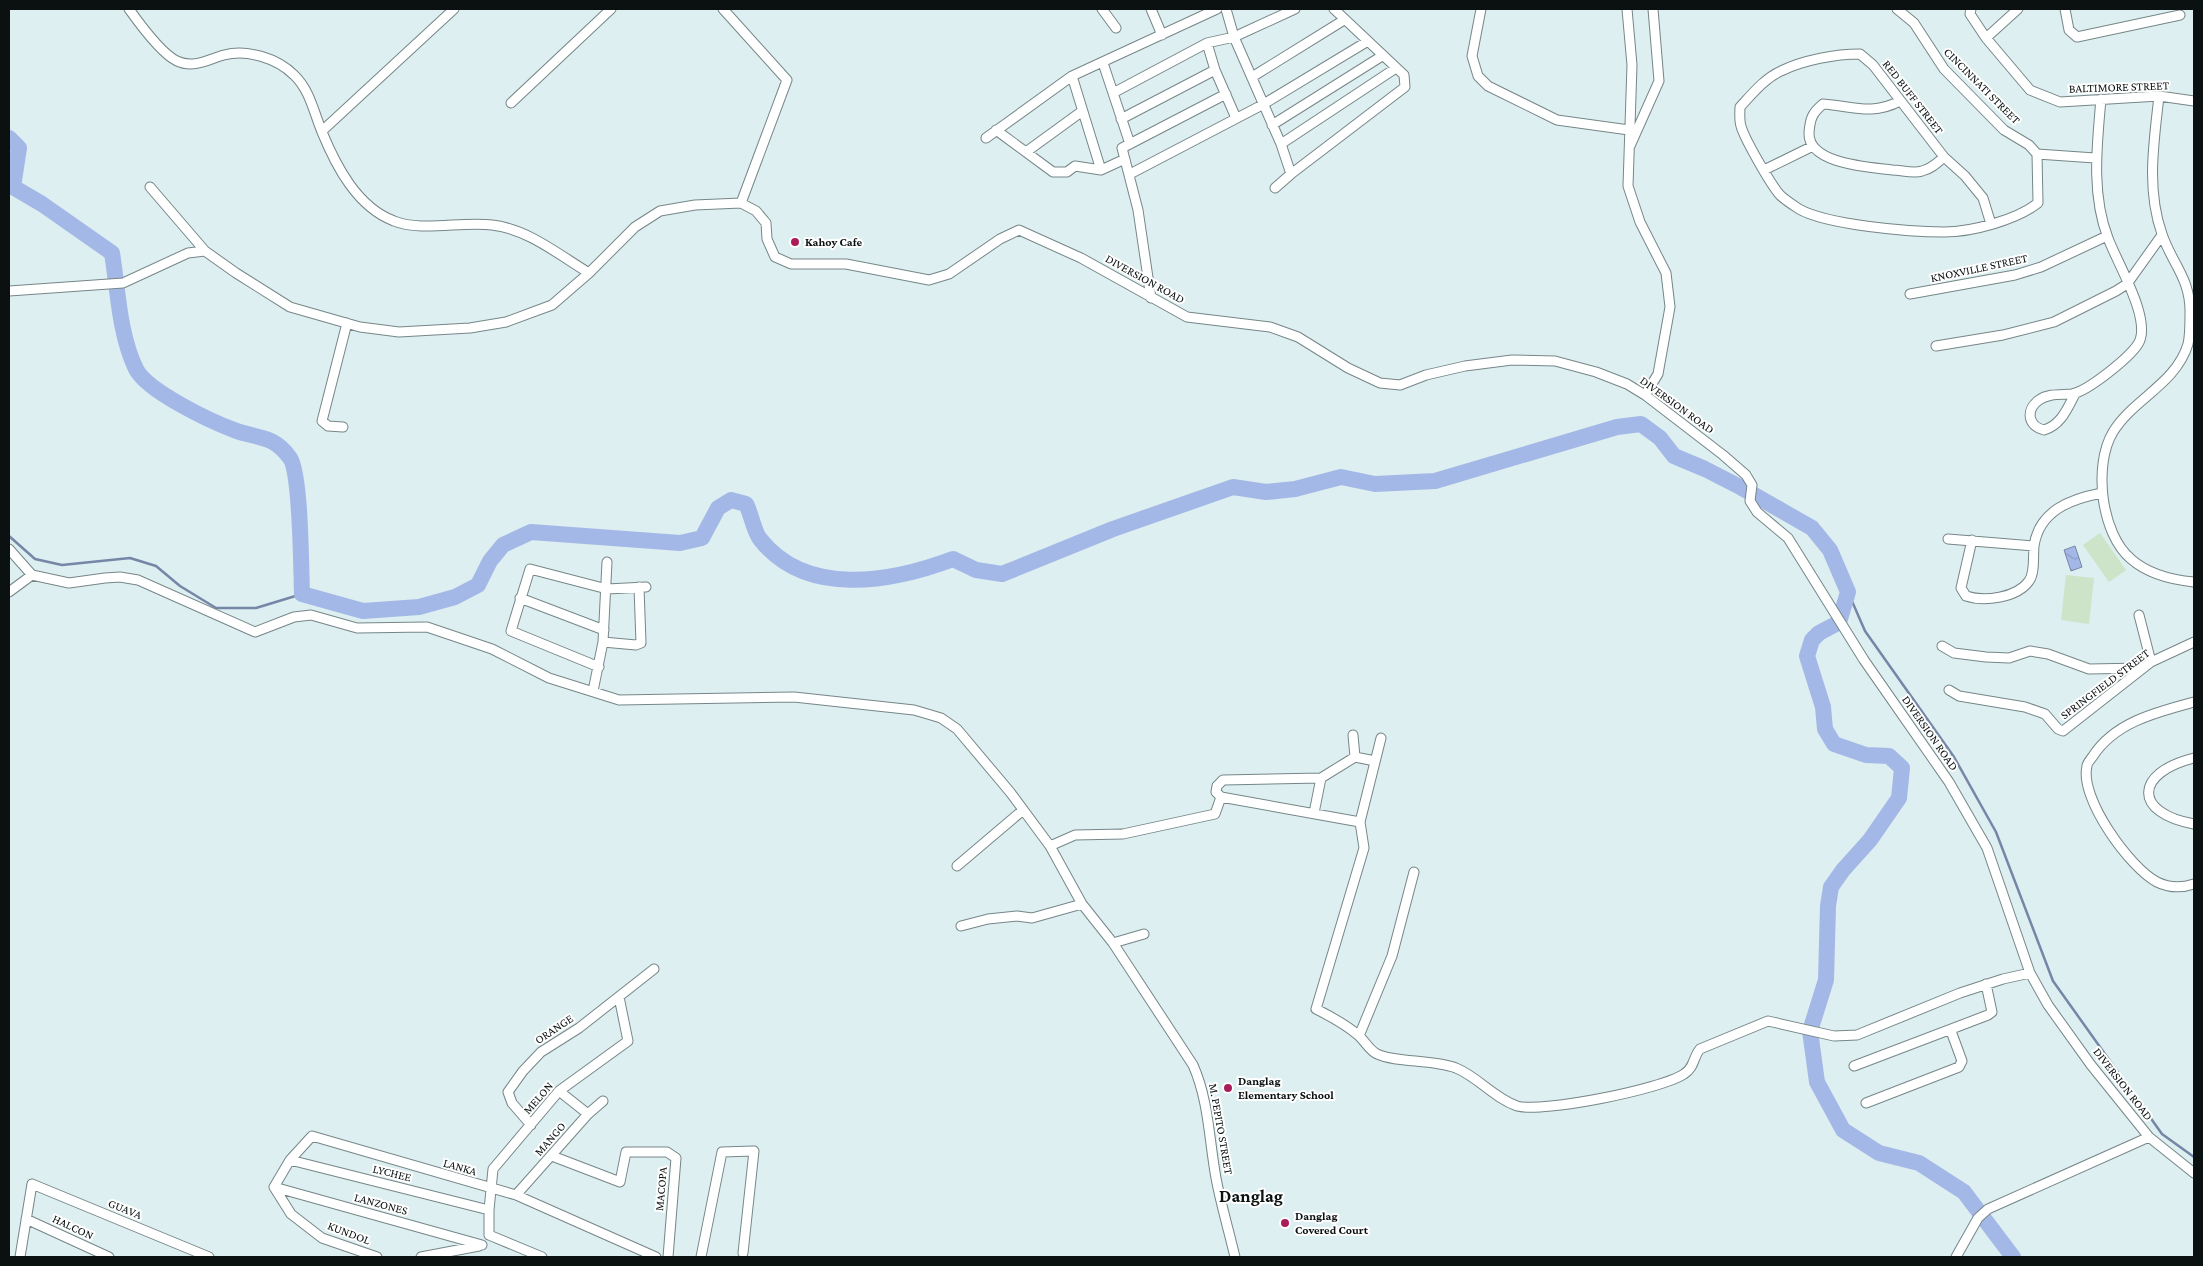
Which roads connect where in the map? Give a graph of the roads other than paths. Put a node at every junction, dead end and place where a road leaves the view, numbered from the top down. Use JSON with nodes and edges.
{"nodes":[{"id":1,"x":129,"y":9,"type":"edge"},
{"id":2,"x":454,"y":9,"type":"edge"},
{"id":3,"x":611,"y":9,"type":"edge"},
{"id":4,"x":723,"y":9,"type":"edge"},
{"id":5,"x":1102,"y":9,"type":"edge"},
{"id":6,"x":1151,"y":9,"type":"edge"},
{"id":7,"x":1217,"y":9,"type":"edge"},
{"id":8,"x":1226,"y":9,"type":"edge"},
{"id":9,"x":1295,"y":9,"type":"edge"},
{"id":10,"x":1334,"y":9,"type":"edge"},
{"id":11,"x":1481,"y":9,"type":"edge"},
{"id":12,"x":1627,"y":9,"type":"edge"},
{"id":13,"x":1653,"y":9,"type":"edge"},
{"id":14,"x":1897,"y":9,"type":"edge"},
{"id":15,"x":1971,"y":9,"type":"edge"},
{"id":16,"x":2018,"y":9,"type":"edge"},
{"id":17,"x":2065,"y":9,"type":"edge"},
{"id":18,"x":2180,"y":15,"type":"dead end"},
{"id":19,"x":1344,"y":20,"type":"junction"},
{"id":20,"x":1116,"y":28,"type":"dead end"},
{"id":21,"x":1162,"y":35,"type":"junction"},
{"id":22,"x":1234,"y":37,"type":"junction"},
{"id":23,"x":1986,"y":38,"type":"junction"},
{"id":24,"x":1368,"y":41,"type":"junction"},
{"id":25,"x":1207,"y":43,"type":"junction"},
{"id":26,"x":1382,"y":56,"type":"junction"},
{"id":27,"x":1103,"y":63,"type":"junction"},
{"id":28,"x":1396,"y":68,"type":"junction"},
{"id":29,"x":1215,"y":70,"type":"junction"},
{"id":30,"x":1072,"y":76,"type":"junction"},
{"id":31,"x":1252,"y":77,"type":"junction"},
{"id":32,"x":1112,"y":93,"type":"junction"},
{"id":33,"x":1226,"y":94,"type":"junction"},
{"id":34,"x":2159,"y":96,"type":"junction"},
{"id":35,"x":2101,"y":99,"type":"junction"},
{"id":36,"x":1900,"y":101,"type":"junction"},
{"id":37,"x":2194,"y":101,"type":"edge"},
{"id":38,"x":511,"y":103,"type":"dead end"},
{"id":39,"x":1262,"y":105,"type":"junction"},
{"id":40,"x":1082,"y":112,"type":"junction"},
{"id":41,"x":1236,"y":118,"type":"junction"},
{"id":42,"x":1121,"y":119,"type":"junction"},
{"id":43,"x":1272,"y":125,"type":"junction"},
{"id":44,"x":996,"y":130,"type":"junction"},
{"id":45,"x":1629,"y":130,"type":"junction"},
{"id":46,"x":322,"y":131,"type":"junction"},
{"id":47,"x":986,"y":138,"type":"dead end"},
{"id":48,"x":1130,"y":144,"type":"junction"},
{"id":49,"x":1281,"y":144,"type":"junction"},
{"id":50,"x":1811,"y":147,"type":"junction"},
{"id":51,"x":1629,"y":148,"type":"junction"},
{"id":52,"x":1026,"y":152,"type":"junction"},
{"id":53,"x":2037,"y":154,"type":"junction"},
{"id":54,"x":1944,"y":157,"type":"junction"},
{"id":55,"x":2095,"y":158,"type":"junction"},
{"id":56,"x":1126,"y":159,"type":"junction"},
{"id":57,"x":1101,"y":170,"type":"junction"},
{"id":58,"x":1764,"y":170,"type":"junction"},
{"id":59,"x":1130,"y":174,"type":"junction"},
{"id":60,"x":1290,"y":174,"type":"junction"},
{"id":61,"x":150,"y":187,"type":"dead end"},
{"id":62,"x":1275,"y":188,"type":"dead end"},
{"id":63,"x":741,"y":203,"type":"junction"},
{"id":64,"x":1991,"y":224,"type":"junction"},
{"id":65,"x":2162,"y":235,"type":"junction"},
{"id":66,"x":2107,"y":236,"type":"junction"},
{"id":67,"x":205,"y":251,"type":"junction"},
{"id":68,"x":589,"y":274,"type":"junction"},
{"id":69,"x":2127,"y":284,"type":"junction"},
{"id":70,"x":9,"y":291,"type":"edge"},
{"id":71,"x":1910,"y":294,"type":"dead end"},
{"id":72,"x":1151,"y":298,"type":"junction"},
{"id":73,"x":347,"y":324,"type":"junction"},
{"id":74,"x":1936,"y":346,"type":"dead end"},
{"id":75,"x":2075,"y":394,"type":"junction"},
{"id":76,"x":1645,"y":395,"type":"junction"},
{"id":77,"x":343,"y":427,"type":"dead end"},
{"id":78,"x":2102,"y":493,"type":"junction"},
{"id":79,"x":1948,"y":539,"type":"dead end"},
{"id":80,"x":1972,"y":540,"type":"junction"},
{"id":81,"x":2034,"y":546,"type":"junction"},
{"id":82,"x":9,"y":549,"type":"edge"},
{"id":83,"x":607,"y":562,"type":"dead end"},
{"id":84,"x":32,"y":576,"type":"junction"},
{"id":85,"x":2194,"y":582,"type":"edge"},
{"id":86,"x":606,"y":589,"type":"junction"},
{"id":87,"x":9,"y":592,"type":"edge"},
{"id":88,"x":520,"y":598,"type":"junction"},
{"id":89,"x":2139,"y":615,"type":"dead end"},
{"id":90,"x":604,"y":630,"type":"junction"},
{"id":91,"x":604,"y":642,"type":"junction"},
{"id":92,"x":2194,"y":642,"type":"edge"},
{"id":93,"x":1942,"y":646,"type":"dead end"},
{"id":94,"x":2147,"y":665,"type":"junction"},
{"id":95,"x":599,"y":667,"type":"junction"},
{"id":96,"x":1949,"y":690,"type":"dead end"},
{"id":97,"x":593,"y":691,"type":"junction"},
{"id":98,"x":2194,"y":702,"type":"edge"},
{"id":99,"x":1353,"y":736,"type":"dead end"},
{"id":100,"x":1381,"y":738,"type":"dead end"},
{"id":101,"x":1354,"y":757,"type":"junction"},
{"id":102,"x":2194,"y":758,"type":"edge"},
{"id":103,"x":1375,"y":761,"type":"junction"},
{"id":104,"x":1321,"y":778,"type":"junction"},
{"id":105,"x":1221,"y":797,"type":"junction"},
{"id":106,"x":1023,"y":810,"type":"junction"},
{"id":107,"x":1314,"y":813,"type":"junction"},
{"id":108,"x":1360,"y":822,"type":"junction"},
{"id":109,"x":2194,"y":824,"type":"edge"},
{"id":110,"x":1050,"y":846,"type":"junction"},
{"id":111,"x":957,"y":866,"type":"dead end"},
{"id":112,"x":1414,"y":872,"type":"dead end"},
{"id":113,"x":2194,"y":884,"type":"edge"},
{"id":114,"x":1082,"y":904,"type":"junction"},
{"id":115,"x":961,"y":926,"type":"dead end"},
{"id":116,"x":1144,"y":934,"type":"dead end"},
{"id":117,"x":1112,"y":943,"type":"junction"},
{"id":118,"x":654,"y":969,"type":"dead end"},
{"id":119,"x":2030,"y":973,"type":"junction"},
{"id":120,"x":1986,"y":984,"type":"junction"},
{"id":121,"x":619,"y":996,"type":"junction"},
{"id":122,"x":1951,"y":1031,"type":"junction"},
{"id":123,"x":1359,"y":1036,"type":"junction"},
{"id":124,"x":1854,"y":1066,"type":"dead end"},
{"id":125,"x":559,"y":1091,"type":"junction"},
{"id":126,"x":603,"y":1101,"type":"dead end"},
{"id":127,"x":1866,"y":1103,"type":"dead end"},
{"id":128,"x":588,"y":1114,"type":"junction"},
{"id":129,"x":531,"y":1125,"type":"junction"},
{"id":130,"x":2149,"y":1137,"type":"junction"},
{"id":131,"x":552,"y":1156,"type":"junction"},
{"id":132,"x":290,"y":1160,"type":"junction"},
{"id":133,"x":2194,"y":1173,"type":"edge"},
{"id":134,"x":274,"y":1188,"type":"junction"},
{"id":135,"x":492,"y":1189,"type":"junction"},
{"id":136,"x":516,"y":1195,"type":"junction"},
{"id":137,"x":489,"y":1210,"type":"junction"},
{"id":138,"x":26,"y":1219,"type":"junction"},
{"id":139,"x":489,"y":1235,"type":"junction"},
{"id":140,"x":482,"y":1245,"type":"junction"},
{"id":141,"x":743,"y":1253,"type":"dead end"},
{"id":142,"x":19,"y":1256,"type":"edge"},
{"id":143,"x":109,"y":1257,"type":"edge"},
{"id":144,"x":209,"y":1257,"type":"edge"},
{"id":145,"x":377,"y":1257,"type":"edge"},
{"id":146,"x":421,"y":1257,"type":"edge"},
{"id":147,"x":542,"y":1257,"type":"edge"},
{"id":148,"x":656,"y":1257,"type":"edge"},
{"id":149,"x":668,"y":1257,"type":"edge"},
{"id":150,"x":701,"y":1257,"type":"edge"},
{"id":151,"x":1235,"y":1257,"type":"edge"},
{"id":152,"x":1956,"y":1257,"type":"edge"}],
"edges":[{"from":1,"to":46,"type":"street"},
{"from":2,"to":46,"type":"street"},
{"from":3,"to":38,"type":"street"},
{"from":4,"to":63,"type":"street"},
{"from":5,"to":20,"type":"street"},
{"from":6,"to":21,"type":"street"},
{"from":7,"to":21,"type":"street"},
{"from":8,"to":22,"type":"street"},
{"from":9,"to":22,"type":"street"},
{"from":10,"to":19,"type":"street"},
{"from":11,"to":45,"type":"street"},
{"from":12,"to":45,"type":"street"},
{"from":13,"to":51,"type":"street"},
{"from":14,"to":53,"type":"street","name":"CINCINNATI STREET"},
{"from":15,"to":23,"type":"street","name":"BALTIMORE STREET"},
{"from":16,"to":23,"type":"street"},
{"from":17,"to":18,"type":"street"},
{"from":19,"to":24,"type":"street"},
{"from":19,"to":31,"type":"street"},
{"from":21,"to":27,"type":"street"},
{"from":22,"to":25,"type":"street"},
{"from":22,"to":31,"type":"street"},
{"from":23,"to":35,"type":"street","name":"BALTIMORE STREET"},
{"from":24,"to":26,"type":"street"},
{"from":24,"to":39,"type":"street"},
{"from":25,"to":29,"type":"street"},
{"from":25,"to":32,"type":"street"},
{"from":26,"to":28,"type":"street"},
{"from":26,"to":43,"type":"street"},
{"from":27,"to":30,"type":"street"},
{"from":27,"to":32,"type":"street"},
{"from":28,"to":49,"type":"street"},
{"from":28,"to":60,"type":"street"},
{"from":29,"to":33,"type":"street"},
{"from":29,"to":42,"type":"street"},
{"from":30,"to":40,"type":"street"},
{"from":30,"to":44,"type":"street"},
{"from":31,"to":39,"type":"street"},
{"from":32,"to":42,"type":"street"},
{"from":33,"to":41,"type":"street"},
{"from":33,"to":48,"type":"street"},
{"from":34,"to":35,"type":"street","name":"BALTIMORE STREET"},
{"from":34,"to":37,"type":"street","name":"BALTIMORE STREET"},
{"from":34,"to":65,"type":"street"},
{"from":35,"to":55,"type":"street"},
{"from":36,"to":50,"type":"street"},
{"from":36,"to":54,"type":"street","name":"RED BUFF STREET"},
{"from":36,"to":58,"type":"street","name":"RED BUFF STREET"},
{"from":39,"to":41,"type":"street"},
{"from":39,"to":43,"type":"street"},
{"from":40,"to":52,"type":"street"},
{"from":40,"to":57,"type":"street"},
{"from":41,"to":59,"type":"street"},
{"from":42,"to":48,"type":"street"},
{"from":43,"to":49,"type":"street"},
{"from":44,"to":47,"type":"street"},
{"from":44,"to":52,"type":"street"},
{"from":45,"to":51,"type":"street"},
{"from":46,"to":68,"type":"street"},
{"from":48,"to":56,"type":"street"},
{"from":49,"to":60,"type":"street"},
{"from":50,"to":54,"type":"street"},
{"from":50,"to":58,"type":"street"},
{"from":51,"to":76,"type":"street"},
{"from":52,"to":57,"type":"street"},
{"from":53,"to":55,"type":"street"},
{"from":53,"to":64,"type":"street","name":"RED BUFF STREET"},
{"from":54,"to":64,"type":"street","name":"RED BUFF STREET"},
{"from":55,"to":66,"type":"street"},
{"from":56,"to":57,"type":"street"},
{"from":56,"to":59,"type":"street"},
{"from":58,"to":64,"type":"street","name":"RED BUFF STREET"},
{"from":59,"to":72,"type":"street"},
{"from":60,"to":62,"type":"street"},
{"from":61,"to":67,"type":"street"},
{"from":63,"to":68,"type":"street"},
{"from":63,"to":72,"type":"street","name":"DIVERSION ROAD"},
{"from":65,"to":69,"type":"street"},
{"from":65,"to":78,"type":"street"},
{"from":66,"to":69,"type":"street"},
{"from":66,"to":71,"type":"street","name":"KNOXVILLE STREET"},
{"from":67,"to":70,"type":"street"},
{"from":67,"to":73,"type":"street"},
{"from":68,"to":73,"type":"street"},
{"from":69,"to":74,"type":"street"},
{"from":69,"to":75,"type":"street"},
{"from":72,"to":76,"type":"street","name":"DIVERSION ROAD"},
{"from":73,"to":77,"type":"street"},
{"from":75,"to":75,"type":"street"},
{"from":76,"to":119,"type":"street","name":"DIVERSION ROAD"},
{"from":78,"to":81,"type":"street"},
{"from":78,"to":85,"type":"street"},
{"from":79,"to":80,"type":"street"},
{"from":80,"to":81,"type":"street"},
{"from":80,"to":81,"type":"street"},
{"from":82,"to":84,"type":"street"},
{"from":83,"to":86,"type":"street"},
{"from":84,"to":87,"type":"street"},
{"from":84,"to":97,"type":"street","name":"M. PEPITO STREET"},
{"from":86,"to":88,"type":"street"},
{"from":86,"to":90,"type":"street"},
{"from":86,"to":91,"type":"street"},
{"from":88,"to":90,"type":"street"},
{"from":88,"to":95,"type":"street"},
{"from":89,"to":94,"type":"street"},
{"from":90,"to":91,"type":"street"},
{"from":91,"to":95,"type":"street"},
{"from":92,"to":94,"type":"street","name":"SPRINGFIELD STREET"},
{"from":93,"to":94,"type":"street"},
{"from":94,"to":96,"type":"street","name":"SPRINGFIELD STREET"},
{"from":95,"to":97,"type":"street"},
{"from":97,"to":106,"type":"street","name":"M. PEPITO STREET"},
{"from":98,"to":113,"type":"street"},
{"from":99,"to":101,"type":"street"},
{"from":100,"to":103,"type":"street"},
{"from":101,"to":103,"type":"street"},
{"from":101,"to":104,"type":"street"},
{"from":102,"to":109,"type":"street"},
{"from":103,"to":108,"type":"street"},
{"from":104,"to":105,"type":"street"},
{"from":104,"to":107,"type":"street"},
{"from":105,"to":107,"type":"street"},
{"from":105,"to":110,"type":"street"},
{"from":106,"to":110,"type":"street","name":"M. PEPITO STREET"},
{"from":106,"to":111,"type":"street"},
{"from":107,"to":108,"type":"street"},
{"from":108,"to":123,"type":"street"},
{"from":110,"to":114,"type":"street","name":"M. PEPITO STREET"},
{"from":112,"to":123,"type":"street"},
{"from":114,"to":115,"type":"street"},
{"from":114,"to":117,"type":"street","name":"M. PEPITO STREET"},
{"from":116,"to":117,"type":"street"},
{"from":117,"to":151,"type":"street","name":"M. PEPITO STREET"},
{"from":118,"to":121,"type":"street","name":"ORANGE"},
{"from":119,"to":120,"type":"street"},
{"from":119,"to":130,"type":"street","name":"DIVERSION ROAD"},
{"from":120,"to":122,"type":"street"},
{"from":120,"to":123,"type":"street"},
{"from":121,"to":125,"type":"street","name":"MELON"},
{"from":121,"to":129,"type":"street","name":"ORANGE"},
{"from":122,"to":124,"type":"street"},
{"from":122,"to":127,"type":"street"},
{"from":125,"to":128,"type":"street"},
{"from":125,"to":129,"type":"street","name":"MELON"},
{"from":126,"to":128,"type":"street","name":"MANGO"},
{"from":128,"to":131,"type":"street","name":"MANGO"},
{"from":129,"to":135,"type":"street","name":"MELON"},
{"from":130,"to":133,"type":"street","name":"DIVERSION ROAD"},
{"from":130,"to":152,"type":"street"},
{"from":131,"to":136,"type":"street","name":"MANGO"},
{"from":131,"to":149,"type":"street","name":"MACOPA"},
{"from":132,"to":134,"type":"street","name":"LANKA"},
{"from":132,"to":135,"type":"street","name":"LANKA"},
{"from":132,"to":137,"type":"street","name":"LYCHEE"},
{"from":134,"to":140,"type":"street","name":"LANZONES"},
{"from":134,"to":145,"type":"street","name":"KUNDOL"},
{"from":135,"to":136,"type":"street","name":"LANKA"},
{"from":135,"to":137,"type":"street","name":"MELON"},
{"from":136,"to":148,"type":"street","name":"LANKA"},
{"from":137,"to":139,"type":"street","name":"MELON"},
{"from":138,"to":142,"type":"street"},
{"from":138,"to":143,"type":"street","name":"HALCON"},
{"from":138,"to":144,"type":"street","name":"GUAVA"},
{"from":139,"to":140,"type":"street"},
{"from":139,"to":147,"type":"street"},
{"from":140,"to":146,"type":"street"},
{"from":141,"to":150,"type":"street"}]}
